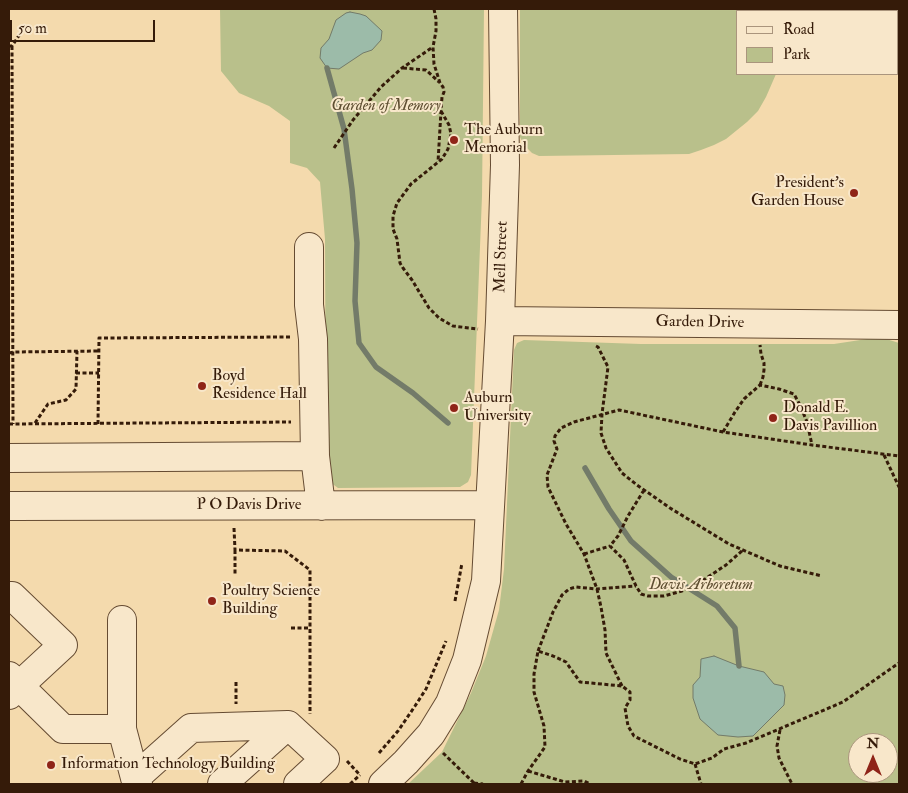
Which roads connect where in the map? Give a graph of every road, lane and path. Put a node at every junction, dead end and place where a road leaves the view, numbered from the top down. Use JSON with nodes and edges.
{"nodes":[{"id":1,"x":434,"y":9,"type":"edge"},
{"id":2,"x":503,"y":9,"type":"edge"},
{"id":3,"x":20,"y":34,"type":"dead end"},
{"id":4,"x":10,"y":46,"type":"edge"},
{"id":5,"x":433,"y":47,"type":"junction"},
{"id":6,"x":402,"y":68,"type":"junction"},
{"id":7,"x":440,"y":83,"type":"junction"},
{"id":8,"x":441,"y":111,"type":"junction"},
{"id":9,"x":334,"y":148,"type":"dead end"},
{"id":10,"x":438,"y":164,"type":"junction"},
{"id":11,"x":309,"y":247,"type":"dead end"},
{"id":12,"x":489,"y":325,"type":"junction"},
{"id":13,"x":899,"y":325,"type":"edge"},
{"id":14,"x":294,"y":337,"type":"dead end"},
{"id":15,"x":590,"y":344,"type":"dead end"},
{"id":16,"x":760,"y":344,"type":"dead end"},
{"id":17,"x":77,"y":351,"type":"junction"},
{"id":18,"x":99,"y":351,"type":"junction"},
{"id":19,"x":14,"y":352,"type":"junction"},
{"id":20,"x":9,"y":353,"type":"edge"},
{"id":21,"x":76,"y":373,"type":"junction"},
{"id":22,"x":99,"y":374,"type":"junction"},
{"id":23,"x":760,"y":385,"type":"junction"},
{"id":24,"x":602,"y":414,"type":"junction"},
{"id":25,"x":295,"y":422,"type":"dead end"},
{"id":26,"x":11,"y":424,"type":"edge"},
{"id":27,"x":35,"y":424,"type":"junction"},
{"id":28,"x":98,"y":424,"type":"junction"},
{"id":29,"x":723,"y":432,"type":"junction"},
{"id":30,"x":812,"y":446,"type":"junction"},
{"id":31,"x":884,"y":454,"type":"junction"},
{"id":32,"x":315,"y":456,"type":"junction"},
{"id":33,"x":899,"y":456,"type":"edge"},
{"id":34,"x":9,"y":458,"type":"edge"},
{"id":35,"x":899,"y":487,"type":"edge"},
{"id":36,"x":644,"y":490,"type":"junction"},
{"id":37,"x":490,"y":505,"type":"junction"},
{"id":38,"x":9,"y":506,"type":"edge"},
{"id":39,"x":321,"y":506,"type":"junction"},
{"id":40,"x":234,"y":534,"type":"dead end"},
{"id":41,"x":610,"y":546,"type":"junction"},
{"id":42,"x":234,"y":550,"type":"junction"},
{"id":43,"x":743,"y":550,"type":"junction"},
{"id":44,"x":462,"y":554,"type":"dead end"},
{"id":45,"x":584,"y":554,"type":"junction"},
{"id":46,"x":235,"y":574,"type":"dead end"},
{"id":47,"x":822,"y":576,"type":"dead end"},
{"id":48,"x":636,"y":586,"type":"junction"},
{"id":49,"x":597,"y":589,"type":"junction"},
{"id":50,"x":9,"y":596,"type":"edge"},
{"id":51,"x":454,"y":606,"type":"dead end"},
{"id":52,"x":122,"y":620,"type":"dead end"},
{"id":53,"x":291,"y":628,"type":"dead end"},
{"id":54,"x":310,"y":628,"type":"junction"},
{"id":55,"x":447,"y":639,"type":"dead end"},
{"id":56,"x":538,"y":651,"type":"junction"},
{"id":57,"x":899,"y":663,"type":"edge"},
{"id":58,"x":236,"y":682,"type":"dead end"},
{"id":59,"x":12,"y":686,"type":"edge"},
{"id":60,"x":622,"y":686,"type":"junction"},
{"id":61,"x":236,"y":712,"type":"dead end"},
{"id":62,"x":299,"y":720,"type":"junction"},
{"id":63,"x":122,"y":729,"type":"junction"},
{"id":64,"x":780,"y":729,"type":"junction"},
{"id":65,"x":442,"y":752,"type":"dead end"},
{"id":66,"x":695,"y":764,"type":"junction"},
{"id":67,"x":528,"y":771,"type":"junction"},
{"id":68,"x":372,"y":773,"type":"edge"},
{"id":69,"x":136,"y":781,"type":"edge"},
{"id":70,"x":474,"y":783,"type":"edge"},
{"id":71,"x":222,"y":784,"type":"edge"},
{"id":72,"x":298,"y":784,"type":"edge"},
{"id":73,"x":350,"y":784,"type":"edge"},
{"id":74,"x":483,"y":784,"type":"edge"},
{"id":75,"x":521,"y":784,"type":"edge"},
{"id":76,"x":590,"y":784,"type":"edge"},
{"id":77,"x":701,"y":784,"type":"edge"},
{"id":78,"x":792,"y":784,"type":"edge"}],
"edges":[{"from":1,"to":5,"type":"path"},
{"from":2,"to":12,"type":"street","name":"Mell Street"},
{"from":3,"to":4,"type":"path"},
{"from":4,"to":19,"type":"path"},
{"from":5,"to":6,"type":"path"},
{"from":5,"to":7,"type":"path"},
{"from":6,"to":7,"type":"path"},
{"from":6,"to":9,"type":"path"},
{"from":7,"to":8,"type":"path"},
{"from":8,"to":10,"type":"path"},
{"from":8,"to":10,"type":"path"},
{"from":10,"to":12,"type":"path"},
{"from":11,"to":32,"type":"street"},
{"from":12,"to":13,"type":"street","name":"Garden Drive"},
{"from":12,"to":37,"type":"street","name":"Mell Street"},
{"from":14,"to":18,"type":"path"},
{"from":15,"to":24,"type":"path"},
{"from":16,"to":23,"type":"path"},
{"from":17,"to":18,"type":"path"},
{"from":17,"to":19,"type":"path"},
{"from":17,"to":21,"type":"path"},
{"from":18,"to":22,"type":"path"},
{"from":19,"to":20,"type":"path"},
{"from":19,"to":26,"type":"path"},
{"from":21,"to":22,"type":"path"},
{"from":21,"to":27,"type":"path"},
{"from":22,"to":28,"type":"path"},
{"from":23,"to":29,"type":"path"},
{"from":23,"to":30,"type":"path"},
{"from":24,"to":29,"type":"path"},
{"from":24,"to":36,"type":"path"},
{"from":24,"to":45,"type":"path"},
{"from":25,"to":28,"type":"path"},
{"from":26,"to":27,"type":"path"},
{"from":27,"to":28,"type":"path"},
{"from":29,"to":30,"type":"path"},
{"from":30,"to":31,"type":"path"},
{"from":31,"to":33,"type":"path"},
{"from":31,"to":35,"type":"path"},
{"from":32,"to":34,"type":"street"},
{"from":32,"to":39,"type":"street"},
{"from":36,"to":41,"type":"path"},
{"from":36,"to":43,"type":"path"},
{"from":37,"to":39,"type":"street","name":"P O Davis Drive"},
{"from":37,"to":68,"type":"street","name":"Mell Street"},
{"from":38,"to":39,"type":"street","name":"P O Davis Drive"},
{"from":40,"to":42,"type":"path"},
{"from":41,"to":45,"type":"path"},
{"from":41,"to":48,"type":"path"},
{"from":42,"to":46,"type":"path"},
{"from":42,"to":54,"type":"path"},
{"from":43,"to":47,"type":"path"},
{"from":43,"to":48,"type":"path"},
{"from":44,"to":51,"type":"path"},
{"from":45,"to":49,"type":"path"},
{"from":48,"to":49,"type":"path"},
{"from":49,"to":56,"type":"path"},
{"from":49,"to":60,"type":"path"},
{"from":50,"to":59,"type":"street"},
{"from":52,"to":63,"type":"street"},
{"from":53,"to":54,"type":"path"},
{"from":54,"to":62,"type":"path"},
{"from":55,"to":68,"type":"path"},
{"from":56,"to":60,"type":"path"},
{"from":56,"to":67,"type":"path"},
{"from":57,"to":64,"type":"path"},
{"from":58,"to":61,"type":"path"},
{"from":59,"to":63,"type":"street"},
{"from":60,"to":66,"type":"path"},
{"from":62,"to":69,"type":"street"},
{"from":62,"to":71,"type":"street"},
{"from":62,"to":72,"type":"street"},
{"from":63,"to":69,"type":"street"},
{"from":64,"to":66,"type":"path"},
{"from":64,"to":78,"type":"path"},
{"from":65,"to":70,"type":"path"},
{"from":66,"to":77,"type":"path"},
{"from":67,"to":75,"type":"path"},
{"from":67,"to":76,"type":"path"},
{"from":68,"to":73,"type":"path"},
{"from":70,"to":74,"type":"path"}]}
